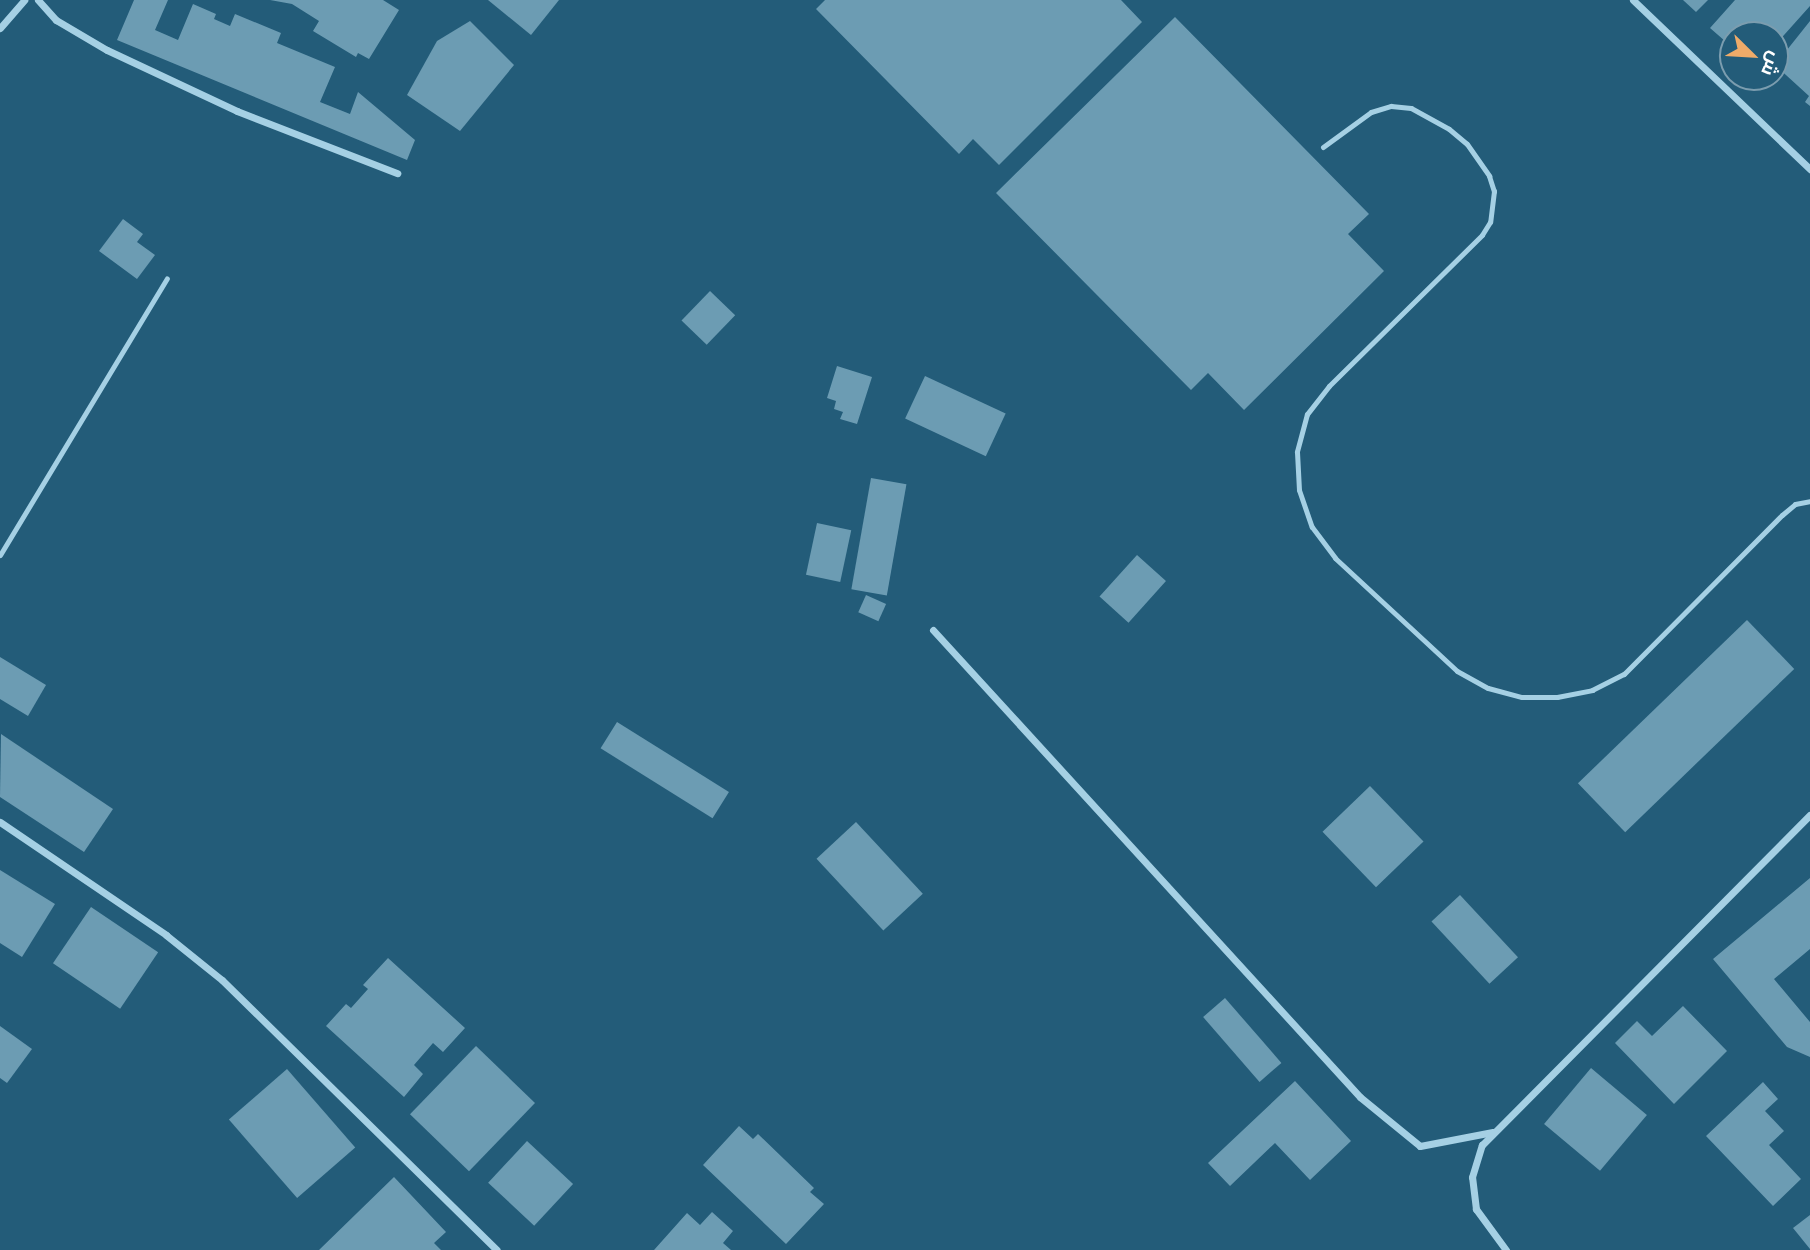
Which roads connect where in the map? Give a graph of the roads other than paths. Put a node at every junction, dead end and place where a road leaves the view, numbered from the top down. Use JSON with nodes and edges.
{"nodes":[{"id":1,"x":24,"y":0,"type":"edge"},
{"id":2,"x":38,"y":0,"type":"edge"},
{"id":3,"x":1633,"y":0,"type":"edge"},
{"id":4,"x":0,"y":28,"type":"edge"},
{"id":5,"x":1323,"y":147,"type":"dead end"},
{"id":6,"x":1810,"y":169,"type":"edge"},
{"id":7,"x":397,"y":173,"type":"dead end"},
{"id":8,"x":167,"y":278,"type":"dead end"},
{"id":9,"x":1810,"y":501,"type":"edge"},
{"id":10,"x":0,"y":555,"type":"edge"},
{"id":11,"x":933,"y":630,"type":"dead end"},
{"id":12,"x":1810,"y":815,"type":"edge"},
{"id":13,"x":0,"y":822,"type":"edge"},
{"id":14,"x":1493,"y":1132,"type":"junction"},
{"id":15,"x":497,"y":1250,"type":"edge"},
{"id":16,"x":1506,"y":1250,"type":"edge"}],
"edges":[{"from":1,"to":4,"type":"street"},
{"from":2,"to":7,"type":"street"},
{"from":3,"to":6,"type":"street"},
{"from":5,"to":9,"type":"lane"},
{"from":8,"to":10,"type":"lane"},
{"from":11,"to":14,"type":"street"},
{"from":12,"to":14,"type":"street"},
{"from":13,"to":15,"type":"street"},
{"from":14,"to":16,"type":"street"}]}
